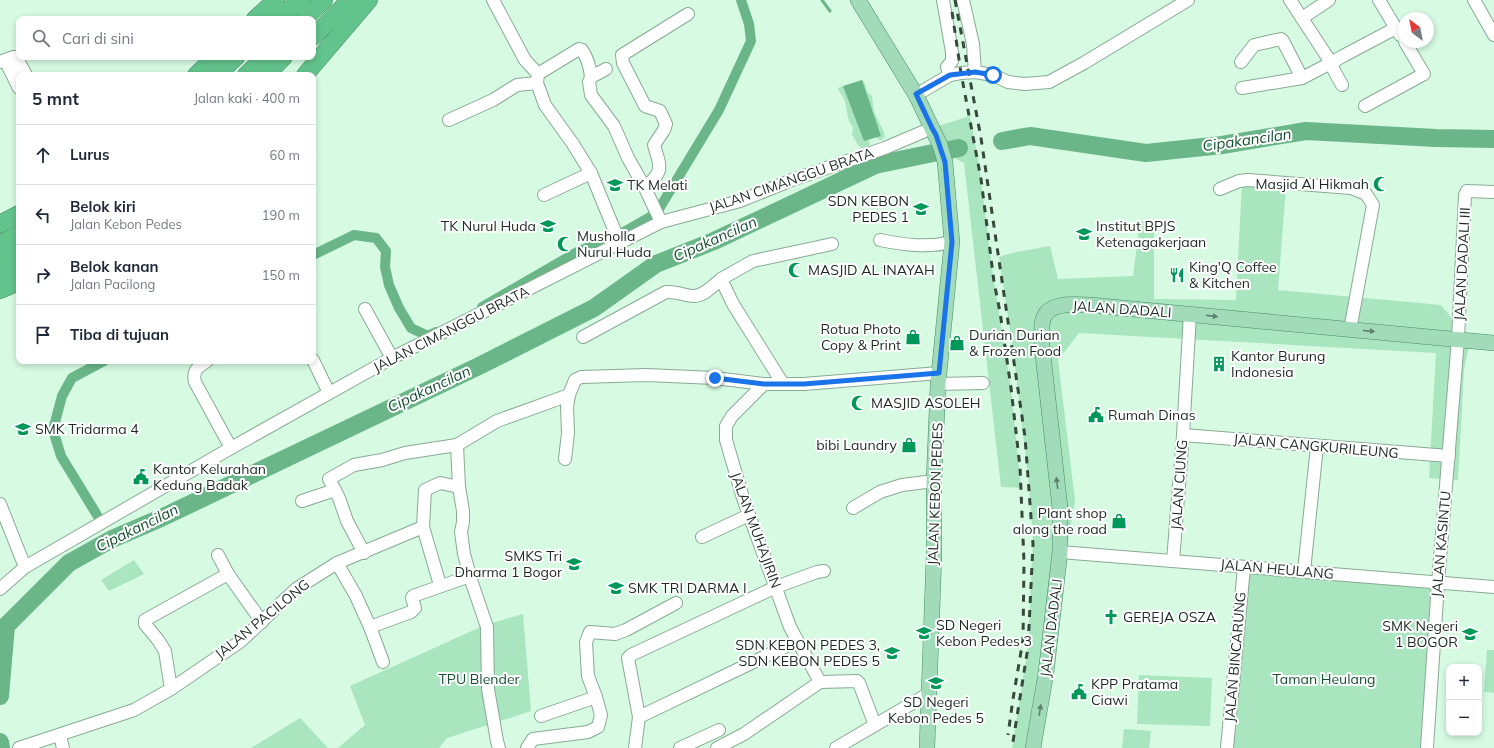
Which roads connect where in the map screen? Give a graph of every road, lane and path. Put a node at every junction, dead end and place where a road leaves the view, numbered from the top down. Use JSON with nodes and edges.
{"nodes":[{"id":1,"x":276,"y":0,"type":"edge"},
{"id":2,"x":301,"y":0,"type":"edge"},
{"id":3,"x":324,"y":0,"type":"edge"},
{"id":4,"x":344,"y":0,"type":"edge"},
{"id":5,"x":350,"y":0,"type":"edge"},
{"id":6,"x":361,"y":0,"type":"edge"},
{"id":7,"x":369,"y":0,"type":"edge"},
{"id":8,"x":493,"y":0,"type":"edge"},
{"id":9,"x":858,"y":0,"type":"edge"},
{"id":10,"x":943,"y":0,"type":"edge"},
{"id":11,"x":963,"y":0,"type":"edge"},
{"id":12,"x":1188,"y":0,"type":"edge"},
{"id":13,"x":1290,"y":0,"type":"edge"},
{"id":14,"x":1329,"y":0,"type":"edge"},
{"id":15,"x":1379,"y":0,"type":"edge"},
{"id":16,"x":1474,"y":0,"type":"edge"},
{"id":17,"x":1174,"y":4,"type":"edge"},
{"id":18,"x":688,"y":14,"type":"dead end"},
{"id":19,"x":258,"y":16,"type":"edge"},
{"id":20,"x":282,"y":16,"type":"edge"},
{"id":21,"x":285,"y":16,"type":"edge"},
{"id":22,"x":307,"y":16,"type":"edge"},
{"id":23,"x":1302,"y":18,"type":"junction"},
{"id":24,"x":316,"y":26,"type":"edge"},
{"id":25,"x":1396,"y":28,"type":"junction"},
{"id":26,"x":1398,"y":31,"type":"edge"},
{"id":27,"x":316,"y":34,"type":"edge"},
{"id":28,"x":1494,"y":35,"type":"edge"},
{"id":29,"x":1408,"y":48,"type":"edge"},
{"id":30,"x":316,"y":51,"type":"edge"},
{"id":31,"x":16,"y":57,"type":"edge"},
{"id":32,"x":18,"y":60,"type":"edge"},
{"id":33,"x":212,"y":60,"type":"edge"},
{"id":34,"x":233,"y":60,"type":"edge"},
{"id":35,"x":239,"y":60,"type":"edge"},
{"id":36,"x":262,"y":60,"type":"edge"},
{"id":37,"x":281,"y":60,"type":"edge"},
{"id":38,"x":290,"y":60,"type":"edge"},
{"id":39,"x":309,"y":60,"type":"edge"},
{"id":40,"x":2,"y":61,"type":"edge"},
{"id":41,"x":1241,"y":62,"type":"dead end"},
{"id":42,"x":1330,"y":65,"type":"junction"},
{"id":43,"x":606,"y":69,"type":"dead end"},
{"id":44,"x":24,"y":72,"type":"edge"},
{"id":45,"x":199,"y":72,"type":"edge"},
{"id":46,"x":219,"y":72,"type":"edge"},
{"id":47,"x":227,"y":72,"type":"edge"},
{"id":48,"x":249,"y":72,"type":"edge"},
{"id":49,"x":269,"y":72,"type":"edge"},
{"id":50,"x":278,"y":72,"type":"edge"},
{"id":51,"x":299,"y":72,"type":"edge"},
{"id":52,"x":308,"y":72,"type":"edge"},
{"id":53,"x":975,"y":72,"type":"junction"},
{"id":54,"x":950,"y":75,"type":"junction"},
{"id":55,"x":592,"y":77,"type":"junction"},
{"id":56,"x":1302,"y":78,"type":"junction"},
{"id":57,"x":537,"y":79,"type":"junction"},
{"id":58,"x":16,"y":83,"type":"edge"},
{"id":59,"x":1342,"y":85,"type":"dead end"},
{"id":60,"x":1242,"y":88,"type":"dead end"},
{"id":61,"x":916,"y":94,"type":"junction"},
{"id":62,"x":1365,"y":106,"type":"dead end"},
{"id":63,"x":450,"y":120,"type":"dead end"},
{"id":64,"x":932,"y":128,"type":"junction"},
{"id":65,"x":590,"y":173,"type":"junction"},
{"id":66,"x":645,"y":188,"type":"junction"},
{"id":67,"x":1220,"y":189,"type":"dead end"},
{"id":68,"x":1494,"y":192,"type":"edge"},
{"id":69,"x":544,"y":195,"type":"dead end"},
{"id":70,"x":16,"y":216,"type":"edge"},
{"id":71,"x":661,"y":222,"type":"junction"},
{"id":72,"x":0,"y":224,"type":"edge"},
{"id":73,"x":16,"y":228,"type":"edge"},
{"id":74,"x":617,"y":234,"type":"junction"},
{"id":75,"x":16,"y":235,"type":"edge"},
{"id":76,"x":0,"y":237,"type":"edge"},
{"id":77,"x":880,"y":240,"type":"dead end"},
{"id":78,"x":952,"y":242,"type":"junction"},
{"id":79,"x":0,"y":244,"type":"edge"},
{"id":80,"x":832,"y":244,"type":"dead end"},
{"id":81,"x":16,"y":253,"type":"edge"},
{"id":82,"x":0,"y":260,"type":"edge"},
{"id":83,"x":16,"y":268,"type":"edge"},
{"id":84,"x":16,"y":275,"type":"edge"},
{"id":85,"x":0,"y":276,"type":"edge"},
{"id":86,"x":721,"y":279,"type":"junction"},
{"id":87,"x":0,"y":282,"type":"edge"},
{"id":88,"x":16,"y":283,"type":"edge"},
{"id":89,"x":0,"y":290,"type":"edge"},
{"id":90,"x":16,"y":296,"type":"edge"},
{"id":91,"x":0,"y":300,"type":"edge"},
{"id":92,"x":365,"y":309,"type":"dead end"},
{"id":93,"x":1190,"y":314,"type":"junction"},
{"id":94,"x":1350,"y":330,"type":"junction"},
{"id":95,"x":583,"y":337,"type":"dead end"},
{"id":96,"x":1458,"y":339,"type":"junction"},
{"id":97,"x":1494,"y":343,"type":"edge"},
{"id":98,"x":392,"y":358,"type":"junction"},
{"id":99,"x":202,"y":364,"type":"edge"},
{"id":100,"x":315,"y":364,"type":"edge"},
{"id":101,"x":939,"y":379,"type":"junction"},
{"id":102,"x":983,"y":383,"type":"dead end"},
{"id":103,"x":764,"y":384,"type":"junction"},
{"id":104,"x":783,"y":384,"type":"junction"},
{"id":105,"x":329,"y":393,"type":"junction"},
{"id":106,"x":569,"y":395,"type":"junction"},
{"id":107,"x":1183,"y":435,"type":"junction"},
{"id":108,"x":457,"y":445,"type":"junction"},
{"id":109,"x":1317,"y":446,"type":"junction"},
{"id":110,"x":231,"y":448,"type":"junction"},
{"id":111,"x":1448,"y":456,"type":"junction"},
{"id":112,"x":565,"y":459,"type":"dead end"},
{"id":113,"x":934,"y":481,"type":"junction"},
{"id":114,"x":459,"y":487,"type":"junction"},
{"id":115,"x":335,"y":490,"type":"junction"},
{"id":116,"x":302,"y":501,"type":"dead end"},
{"id":117,"x":0,"y":504,"type":"edge"},
{"id":118,"x":853,"y":508,"type":"dead end"},
{"id":119,"x":749,"y":515,"type":"junction"},
{"id":120,"x":423,"y":527,"type":"junction"},
{"id":121,"x":702,"y":537,"type":"dead end"},
{"id":122,"x":1060,"y":552,"type":"junction"},
{"id":123,"x":364,"y":553,"type":"junction"},
{"id":124,"x":218,"y":555,"type":"dead end"},
{"id":125,"x":1173,"y":561,"type":"junction"},
{"id":126,"x":337,"y":563,"type":"junction"},
{"id":127,"x":25,"y":567,"type":"junction"},
{"id":128,"x":1244,"y":567,"type":"junction"},
{"id":129,"x":824,"y":571,"type":"dead end"},
{"id":130,"x":1304,"y":571,"type":"junction"},
{"id":131,"x":228,"y":574,"type":"junction"},
{"id":132,"x":470,"y":576,"type":"junction"},
{"id":133,"x":1438,"y":583,"type":"junction"},
{"id":134,"x":440,"y":586,"type":"junction"},
{"id":135,"x":1494,"y":586,"type":"edge"},
{"id":136,"x":776,"y":587,"type":"junction"},
{"id":137,"x":0,"y":589,"type":"edge"},
{"id":138,"x":676,"y":603,"type":"dead end"},
{"id":139,"x":262,"y":622,"type":"junction"},
{"id":140,"x":370,"y":627,"type":"junction"},
{"id":141,"x":797,"y":641,"type":"junction"},
{"id":142,"x":383,"y":662,"type":"dead end"},
{"id":143,"x":820,"y":682,"type":"junction"},
{"id":144,"x":171,"y":689,"type":"junction"},
{"id":145,"x":928,"y":694,"type":"junction"},
{"id":146,"x":596,"y":697,"type":"junction"},
{"id":147,"x":541,"y":716,"type":"dead end"},
{"id":148,"x":639,"y":717,"type":"junction"},
{"id":149,"x":875,"y":725,"type":"junction"},
{"id":150,"x":719,"y":730,"type":"dead end"},
{"id":151,"x":60,"y":736,"type":"junction"},
{"id":152,"x":684,"y":747,"type":"edge"},
{"id":153,"x":19,"y":748,"type":"edge"},
{"id":154,"x":63,"y":748,"type":"edge"},
{"id":155,"x":499,"y":748,"type":"edge"},
{"id":156,"x":527,"y":748,"type":"edge"},
{"id":157,"x":635,"y":748,"type":"edge"},
{"id":158,"x":717,"y":748,"type":"edge"},
{"id":159,"x":836,"y":748,"type":"edge"},
{"id":160,"x":927,"y":748,"type":"edge"},
{"id":161,"x":1033,"y":748,"type":"edge"},
{"id":162,"x":1227,"y":748,"type":"edge"},
{"id":163,"x":1427,"y":748,"type":"edge"}],
"edges":[{"from":1,"to":19,"type":"highway"},
{"from":2,"to":20,"type":"highway"},
{"from":2,"to":21,"type":"highway"},
{"from":3,"to":22,"type":"highway"},
{"from":4,"to":24,"type":"highway"},
{"from":5,"to":27,"type":"highway"},
{"from":6,"to":30,"type":"highway"},
{"from":7,"to":52,"type":"highway"},
{"from":8,"to":57,"type":"street"},
{"from":9,"to":61,"type":"main road","name":"JALAN KEBON PEDES"},
{"from":10,"to":54,"type":"street"},
{"from":11,"to":53,"type":"street"},
{"from":12,"to":17,"type":"street"},
{"from":13,"to":23,"type":"street"},
{"from":14,"to":23,"type":"street"},
{"from":15,"to":25,"type":"street"},
{"from":16,"to":28,"type":"street"},
{"from":17,"to":53,"type":"street"},
{"from":18,"to":66,"type":"street"},
{"from":23,"to":42,"type":"street"},
{"from":25,"to":26,"type":"street"},
{"from":25,"to":42,"type":"street"},
{"from":29,"to":62,"type":"street"},
{"from":31,"to":40,"type":"street"},
{"from":32,"to":44,"type":"street"},
{"from":33,"to":45,"type":"highway"},
{"from":34,"to":46,"type":"highway"},
{"from":35,"to":47,"type":"highway"},
{"from":36,"to":48,"type":"highway"},
{"from":37,"to":49,"type":"highway"},
{"from":38,"to":50,"type":"highway"},
{"from":39,"to":51,"type":"highway"},
{"from":40,"to":58,"type":"street"},
{"from":41,"to":56,"type":"street"},
{"from":42,"to":56,"type":"street"},
{"from":42,"to":59,"type":"street"},
{"from":43,"to":55,"type":"street"},
{"from":53,"to":54,"type":"street"},
{"from":54,"to":61,"type":"street"},
{"from":55,"to":57,"type":"street"},
{"from":55,"to":66,"type":"street"},
{"from":56,"to":60,"type":"street"},
{"from":57,"to":63,"type":"street"},
{"from":57,"to":65,"type":"street"},
{"from":61,"to":64,"type":"main road","name":"JALAN KEBON PEDES"},
{"from":64,"to":71,"type":"street","name":"JALAN CIMANGGU BRATA"},
{"from":64,"to":78,"type":"main road","name":"JALAN KEBON PEDES"},
{"from":65,"to":69,"type":"street"},
{"from":65,"to":74,"type":"street"},
{"from":66,"to":71,"type":"street"},
{"from":67,"to":94,"type":"street"},
{"from":68,"to":96,"type":"street","name":"JALAN DADALI III"},
{"from":70,"to":72,"type":"highway"},
{"from":71,"to":74,"type":"street","name":"JALAN CIMANGGU BRATA"},
{"from":73,"to":76,"type":"highway"},
{"from":74,"to":98,"type":"street","name":"JALAN CIMANGGU BRATA"},
{"from":75,"to":79,"type":"highway"},
{"from":77,"to":78,"type":"street"},
{"from":78,"to":101,"type":"main road","name":"JALAN KEBON PEDES"},
{"from":80,"to":86,"type":"street"},
{"from":81,"to":82,"type":"highway"},
{"from":83,"to":85,"type":"highway"},
{"from":84,"to":87,"type":"highway"},
{"from":86,"to":95,"type":"street"},
{"from":86,"to":104,"type":"street"},
{"from":88,"to":89,"type":"highway"},
{"from":90,"to":91,"type":"highway"},
{"from":92,"to":98,"type":"street"},
{"from":93,"to":94,"type":"main road","name":"JALAN DADALI","one_way":true},
{"from":93,"to":107,"type":"street","name":"JALAN CIUNG"},
{"from":122,"to":93,"type":"main road","name":"JALAN DADALI","one_way":true},
{"from":94,"to":96,"type":"main road","name":"JALAN DADALI","one_way":true},
{"from":96,"to":97,"type":"main road","name":"JALAN DADALI"},
{"from":96,"to":111,"type":"street","name":"JALAN KASINTU"},
{"from":98,"to":105,"type":"street","name":"JALAN CIMANGGU BRATA"},
{"from":99,"to":110,"type":"street"},
{"from":100,"to":105,"type":"street"},
{"from":101,"to":102,"type":"street"},
{"from":101,"to":104,"type":"street"},
{"from":101,"to":113,"type":"main road","name":"JALAN KEBON PEDES"},
{"from":103,"to":104,"type":"street"},
{"from":103,"to":106,"type":"street"},
{"from":103,"to":119,"type":"street","name":"JALAN MUHAJIRIN"},
{"from":105,"to":110,"type":"street","name":"JALAN CIMANGGU BRATA"},
{"from":106,"to":108,"type":"street"},
{"from":106,"to":112,"type":"street"},
{"from":107,"to":109,"type":"street","name":"JALAN CANGKURILEUNG"},
{"from":107,"to":125,"type":"street","name":"JALAN CIUNG"},
{"from":108,"to":114,"type":"street"},
{"from":108,"to":115,"type":"street"},
{"from":109,"to":111,"type":"street","name":"JALAN CANGKURILEUNG"},
{"from":109,"to":130,"type":"street"},
{"from":110,"to":127,"type":"street","name":"JALAN CIMANGGU BRATA"},
{"from":111,"to":133,"type":"street","name":"JALAN KASINTU"},
{"from":113,"to":118,"type":"street"},
{"from":113,"to":145,"type":"main road","name":"JALAN KEBON PEDES"},
{"from":114,"to":120,"type":"street"},
{"from":114,"to":132,"type":"street"},
{"from":115,"to":116,"type":"street"},
{"from":115,"to":123,"type":"street"},
{"from":117,"to":127,"type":"street"},
{"from":119,"to":121,"type":"street"},
{"from":119,"to":136,"type":"street","name":"JALAN MUHAJIRIN"},
{"from":120,"to":123,"type":"street","name":"JALAN PACILONG"},
{"from":120,"to":134,"type":"street"},
{"from":122,"to":125,"type":"street","name":"JALAN HEULANG"},
{"from":161,"to":122,"type":"main road","name":"JALAN DADALI","one_way":true},
{"from":123,"to":126,"type":"street","name":"JALAN PACILONG"},
{"from":124,"to":131,"type":"street"},
{"from":125,"to":128,"type":"street","name":"JALAN HEULANG"},
{"from":126,"to":139,"type":"street","name":"JALAN PACILONG"},
{"from":126,"to":140,"type":"street"},
{"from":127,"to":137,"type":"street","name":"JALAN CIMANGGU BRATA"},
{"from":128,"to":130,"type":"street","name":"JALAN HEULANG"},
{"from":128,"to":162,"type":"street","name":"JALAN BINCARUNG"},
{"from":129,"to":136,"type":"street"},
{"from":130,"to":133,"type":"street","name":"JALAN HEULANG"},
{"from":131,"to":139,"type":"street"},
{"from":131,"to":144,"type":"street"},
{"from":132,"to":134,"type":"street"},
{"from":132,"to":155,"type":"street"},
{"from":133,"to":135,"type":"street","name":"JALAN HEULANG"},
{"from":133,"to":163,"type":"street","name":"JALAN KASINTU"},
{"from":134,"to":140,"type":"street"},
{"from":136,"to":141,"type":"street","name":"JALAN MUHAJIRIN"},
{"from":136,"to":148,"type":"street"},
{"from":138,"to":146,"type":"street"},
{"from":139,"to":144,"type":"street","name":"JALAN PACILONG"},
{"from":140,"to":142,"type":"street"},
{"from":141,"to":143,"type":"street","name":"JALAN MUHAJIRIN"},
{"from":141,"to":148,"type":"street"},
{"from":143,"to":149,"type":"street"},
{"from":143,"to":158,"type":"street"},
{"from":144,"to":151,"type":"street","name":"JALAN PACILONG"},
{"from":145,"to":149,"type":"street"},
{"from":145,"to":160,"type":"main road","name":"JALAN KEBON PEDES"},
{"from":146,"to":147,"type":"street"},
{"from":146,"to":156,"type":"street"},
{"from":148,"to":157,"type":"street"},
{"from":149,"to":159,"type":"street"},
{"from":150,"to":152,"type":"street"},
{"from":151,"to":153,"type":"street","name":"JALAN PACILONG"},
{"from":151,"to":154,"type":"street"}]}
